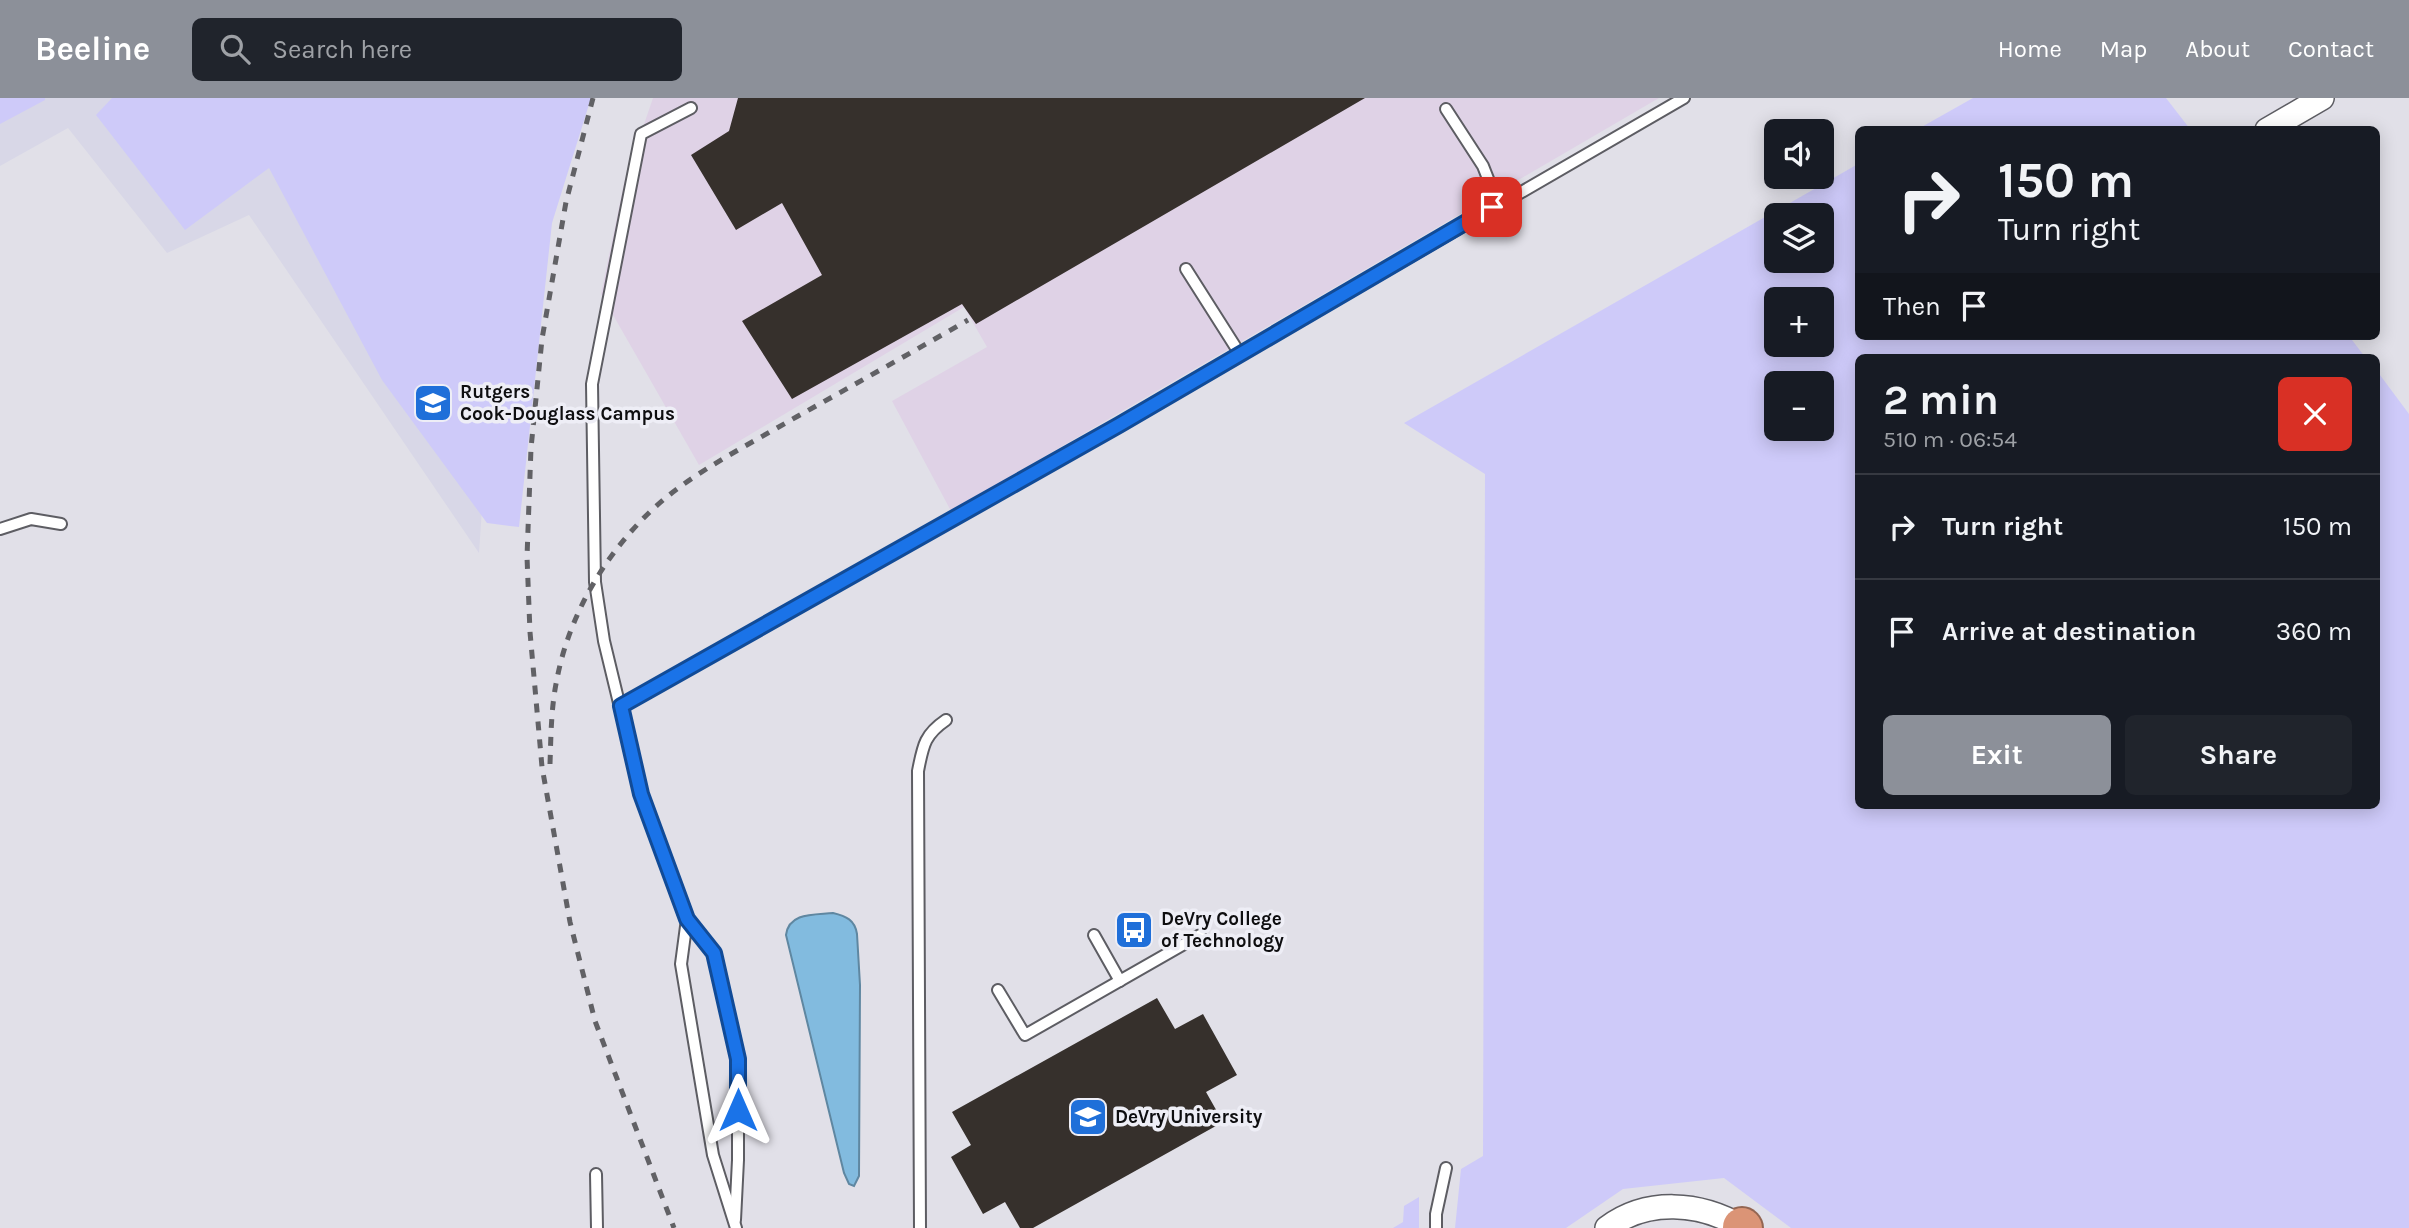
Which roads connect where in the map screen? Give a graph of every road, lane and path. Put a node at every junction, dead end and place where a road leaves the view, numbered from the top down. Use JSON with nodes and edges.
{"nodes":[{"id":1,"x":1684,"y":98,"type":"edge"},
{"id":2,"x":2322,"y":98,"type":"edge"},
{"id":3,"x":691,"y":108,"type":"dead end"},
{"id":4,"x":1446,"y":109,"type":"dead end"},
{"id":5,"x":2274,"y":126,"type":"edge"},
{"id":6,"x":1498,"y":204,"type":"junction"},
{"id":7,"x":1186,"y":269,"type":"dead end"},
{"id":8,"x":1240,"y":354,"type":"junction"},
{"id":9,"x":61,"y":524,"type":"dead end"},
{"id":10,"x":0,"y":529,"type":"edge"},
{"id":11,"x":621,"y":706,"type":"junction"},
{"id":12,"x":946,"y":720,"type":"dead end"},
{"id":13,"x":687,"y":919,"type":"junction"},
{"id":14,"x":1094,"y":935,"type":"dead end"},
{"id":15,"x":1200,"y":935,"type":"dead end"},
{"id":16,"x":1120,"y":981,"type":"junction"},
{"id":17,"x":998,"y":990,"type":"dead end"},
{"id":18,"x":1446,"y":1168,"type":"dead end"},
{"id":19,"x":596,"y":1174,"type":"dead end"},
{"id":20,"x":736,"y":1224,"type":"edge"},
{"id":21,"x":597,"y":1228,"type":"edge"},
{"id":22,"x":920,"y":1228,"type":"edge"},
{"id":23,"x":1436,"y":1228,"type":"edge"},
{"id":24,"x":1607,"y":1228,"type":"edge"},
{"id":25,"x":1742,"y":1228,"type":"edge"}],
"edges":[{"from":1,"to":6,"type":"lane"},
{"from":2,"to":5,"type":"street"},
{"from":3,"to":11,"type":"lane"},
{"from":4,"to":6,"type":"lane"},
{"from":6,"to":8,"type":"lane"},
{"from":7,"to":8,"type":"lane"},
{"from":8,"to":11,"type":"lane"},
{"from":9,"to":10,"type":"lane"},
{"from":11,"to":13,"type":"lane"},
{"from":12,"to":22,"type":"lane"},
{"from":13,"to":20,"type":"lane"},
{"from":13,"to":20,"type":"lane"},
{"from":14,"to":16,"type":"lane"},
{"from":15,"to":16,"type":"lane"},
{"from":16,"to":17,"type":"lane"},
{"from":18,"to":23,"type":"lane"},
{"from":19,"to":21,"type":"lane"},
{"from":24,"to":25,"type":"street"}]}
